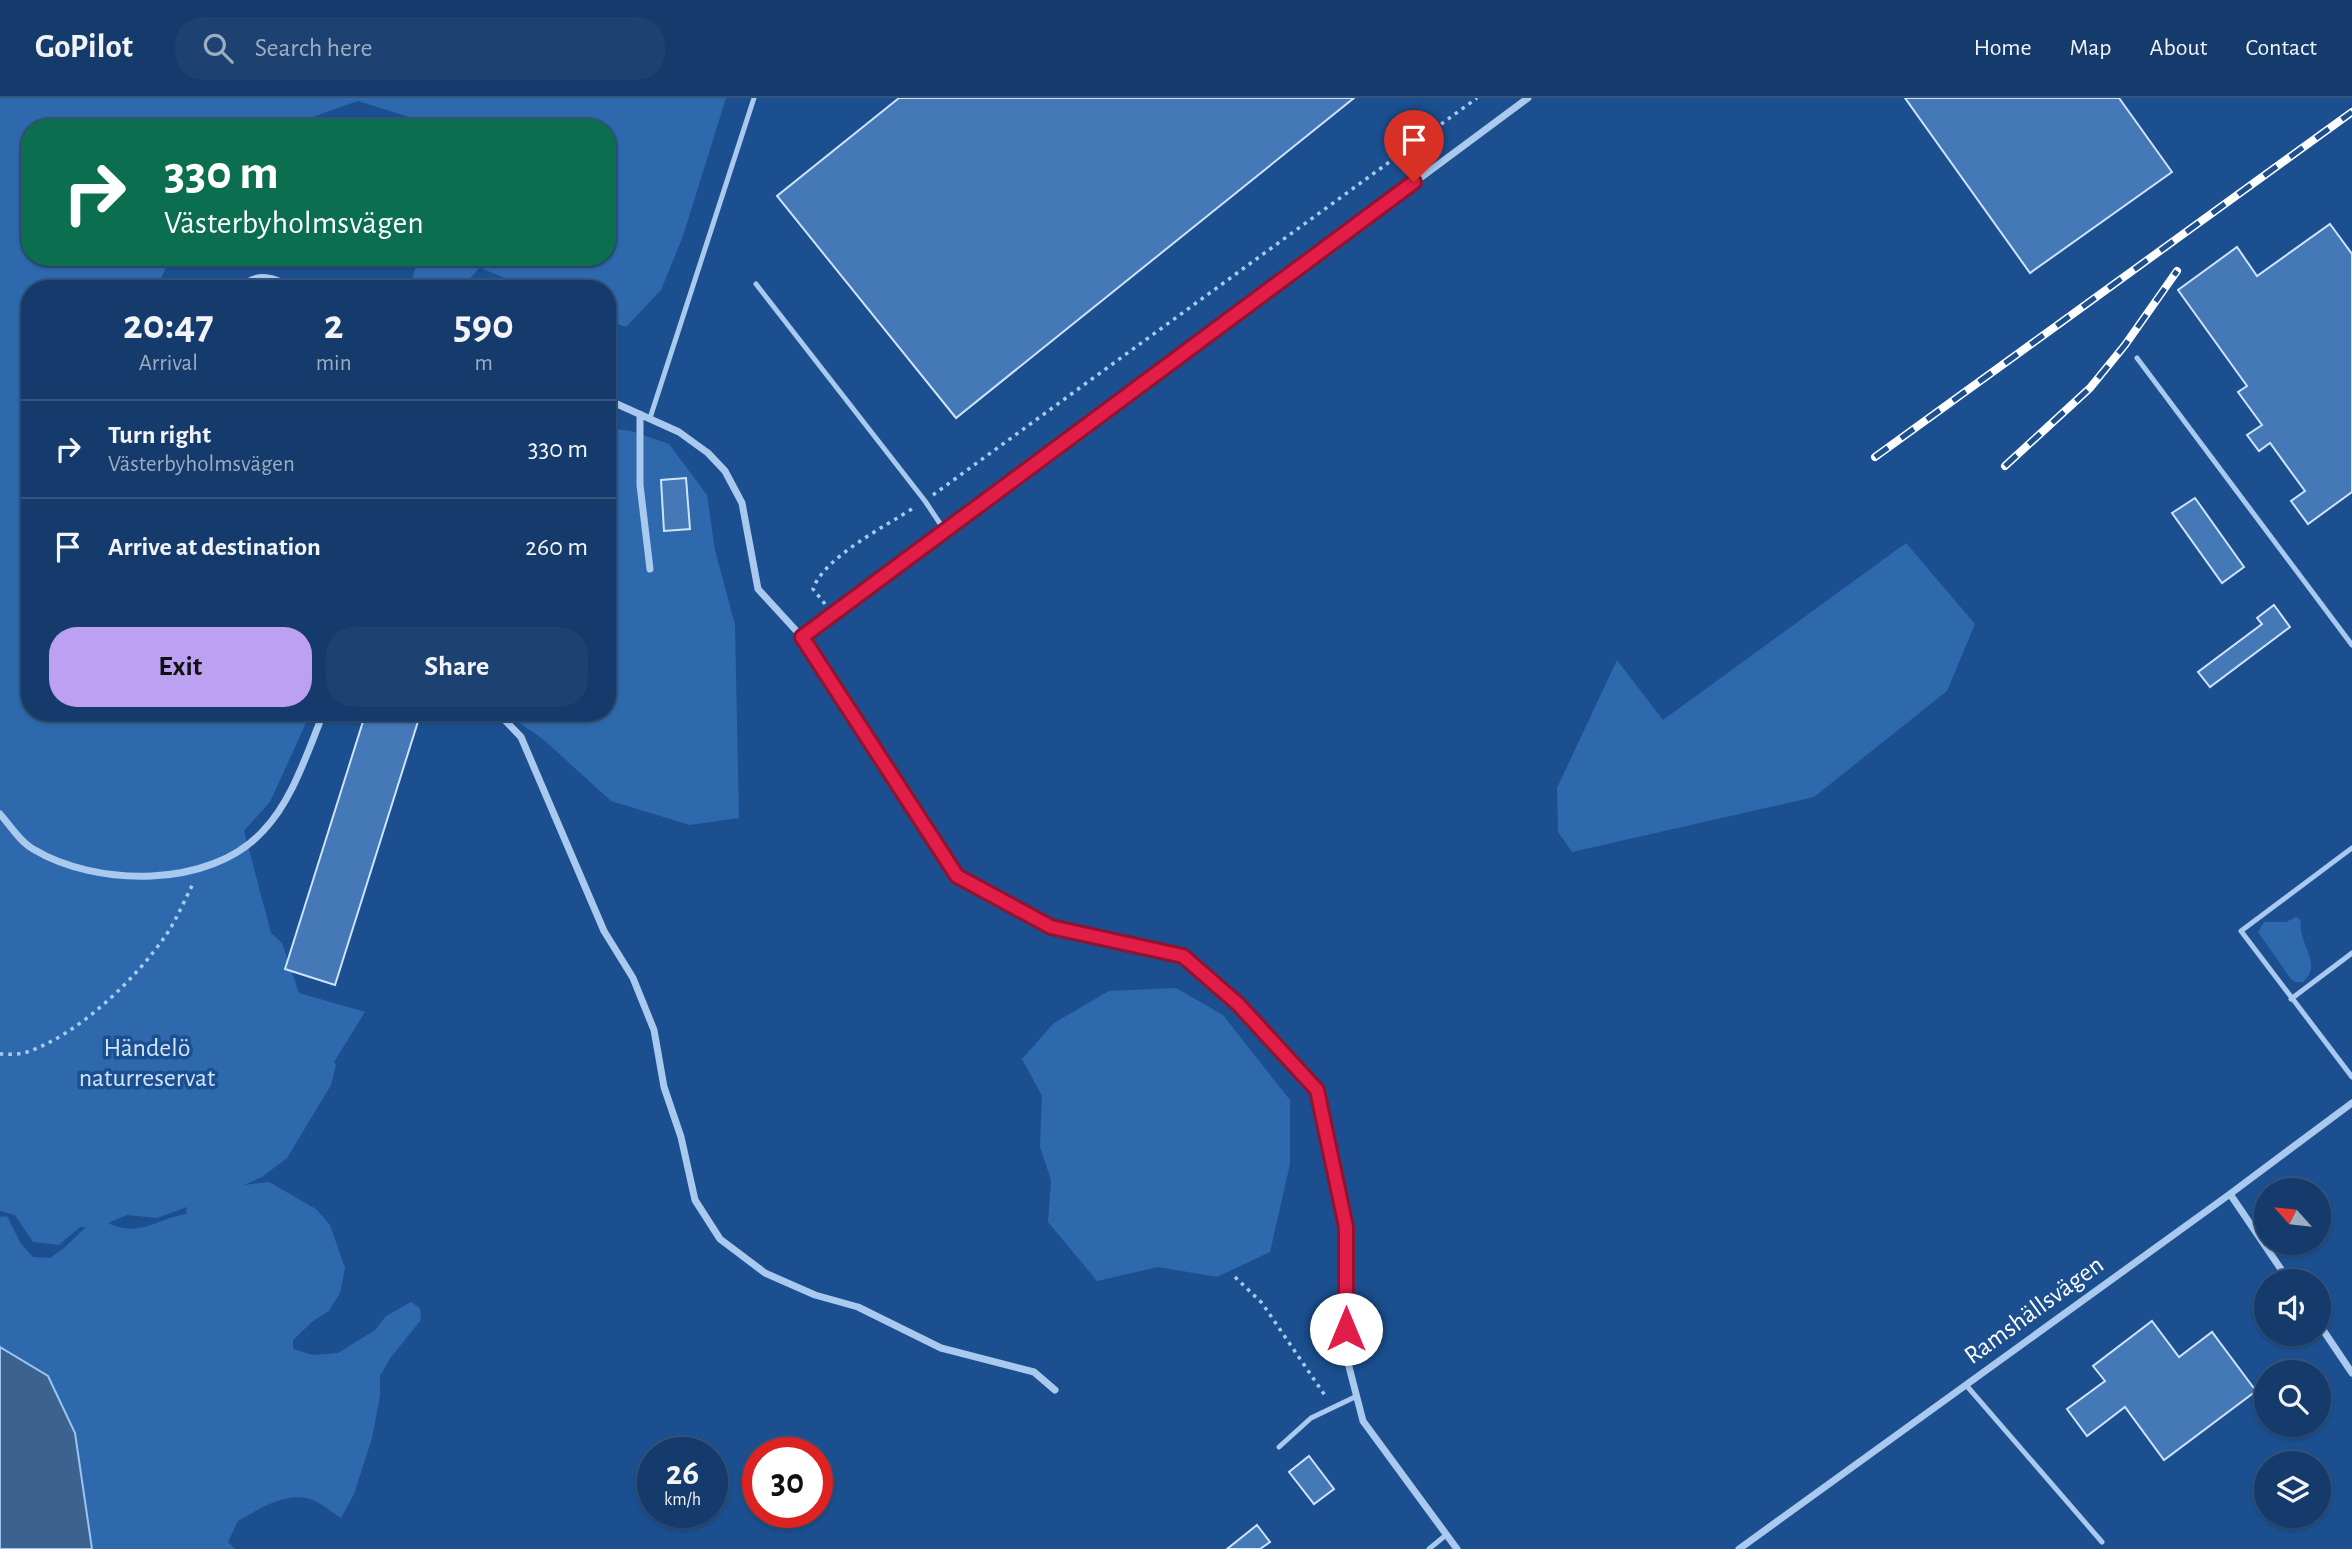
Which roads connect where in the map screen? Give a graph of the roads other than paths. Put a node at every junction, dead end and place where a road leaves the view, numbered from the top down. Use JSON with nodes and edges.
{"nodes":[{"id":1,"x":754,"y":98,"type":"edge"},
{"id":2,"x":1528,"y":98,"type":"edge"},
{"id":3,"x":252,"y":280,"type":"edge"},
{"id":4,"x":282,"y":280,"type":"edge"},
{"id":5,"x":756,"y":284,"type":"dead end"},
{"id":6,"x":2137,"y":358,"type":"dead end"},
{"id":7,"x":617,"y":404,"type":"edge"},
{"id":8,"x":640,"y":414,"type":"junction"},
{"id":9,"x":650,"y":418,"type":"junction"},
{"id":10,"x":945,"y":531,"type":"junction"},
{"id":11,"x":650,"y":569,"type":"dead end"},
{"id":12,"x":802,"y":637,"type":"junction"},
{"id":13,"x":2352,"y":645,"type":"edge"},
{"id":14,"x":320,"y":721,"type":"edge"},
{"id":15,"x":506,"y":721,"type":"edge"},
{"id":16,"x":0,"y":814,"type":"edge"},
{"id":17,"x":2352,"y":848,"type":"edge"},
{"id":18,"x":2352,"y":953,"type":"edge"},
{"id":19,"x":2291,"y":999,"type":"junction"},
{"id":20,"x":2352,"y":1077,"type":"edge"},
{"id":21,"x":2352,"y":1103,"type":"edge"},
{"id":22,"x":2230,"y":1194,"type":"junction"},
{"id":23,"x":2282,"y":1269,"type":"edge"},
{"id":24,"x":2331,"y":1342,"type":"edge"},
{"id":25,"x":2352,"y":1373,"type":"edge"},
{"id":26,"x":1966,"y":1385,"type":"junction"},
{"id":27,"x":1055,"y":1390,"type":"dead end"},
{"id":28,"x":1357,"y":1396,"type":"junction"},
{"id":29,"x":1279,"y":1447,"type":"dead end"},
{"id":30,"x":1446,"y":1535,"type":"junction"},
{"id":31,"x":2102,"y":1542,"type":"dead end"},
{"id":32,"x":1429,"y":1549,"type":"edge"},
{"id":33,"x":1457,"y":1549,"type":"edge"},
{"id":34,"x":1739,"y":1549,"type":"edge"}],
"edges":[{"from":1,"to":9,"type":"lane"},
{"from":2,"to":10,"type":"street"},
{"from":3,"to":4,"type":"lane"},
{"from":5,"to":10,"type":"lane"},
{"from":6,"to":13,"type":"lane"},
{"from":7,"to":8,"type":"street"},
{"from":8,"to":9,"type":"street"},
{"from":8,"to":11,"type":"street"},
{"from":9,"to":12,"type":"street"},
{"from":10,"to":12,"type":"street"},
{"from":12,"to":28,"type":"street"},
{"from":14,"to":16,"type":"street"},
{"from":15,"to":27,"type":"street"},
{"from":17,"to":19,"type":"lane"},
{"from":18,"to":19,"type":"lane"},
{"from":19,"to":20,"type":"lane"},
{"from":21,"to":22,"type":"street","name":"Ramshällsvägen"},
{"from":22,"to":23,"type":"street"},
{"from":22,"to":26,"type":"street","name":"Ramshällsvägen"},
{"from":24,"to":25,"type":"street"},
{"from":26,"to":31,"type":"lane"},
{"from":26,"to":34,"type":"street","name":"Ramshällsvägen"},
{"from":28,"to":29,"type":"lane"},
{"from":28,"to":30,"type":"street"},
{"from":30,"to":32,"type":"lane"},
{"from":30,"to":33,"type":"street"}]}
